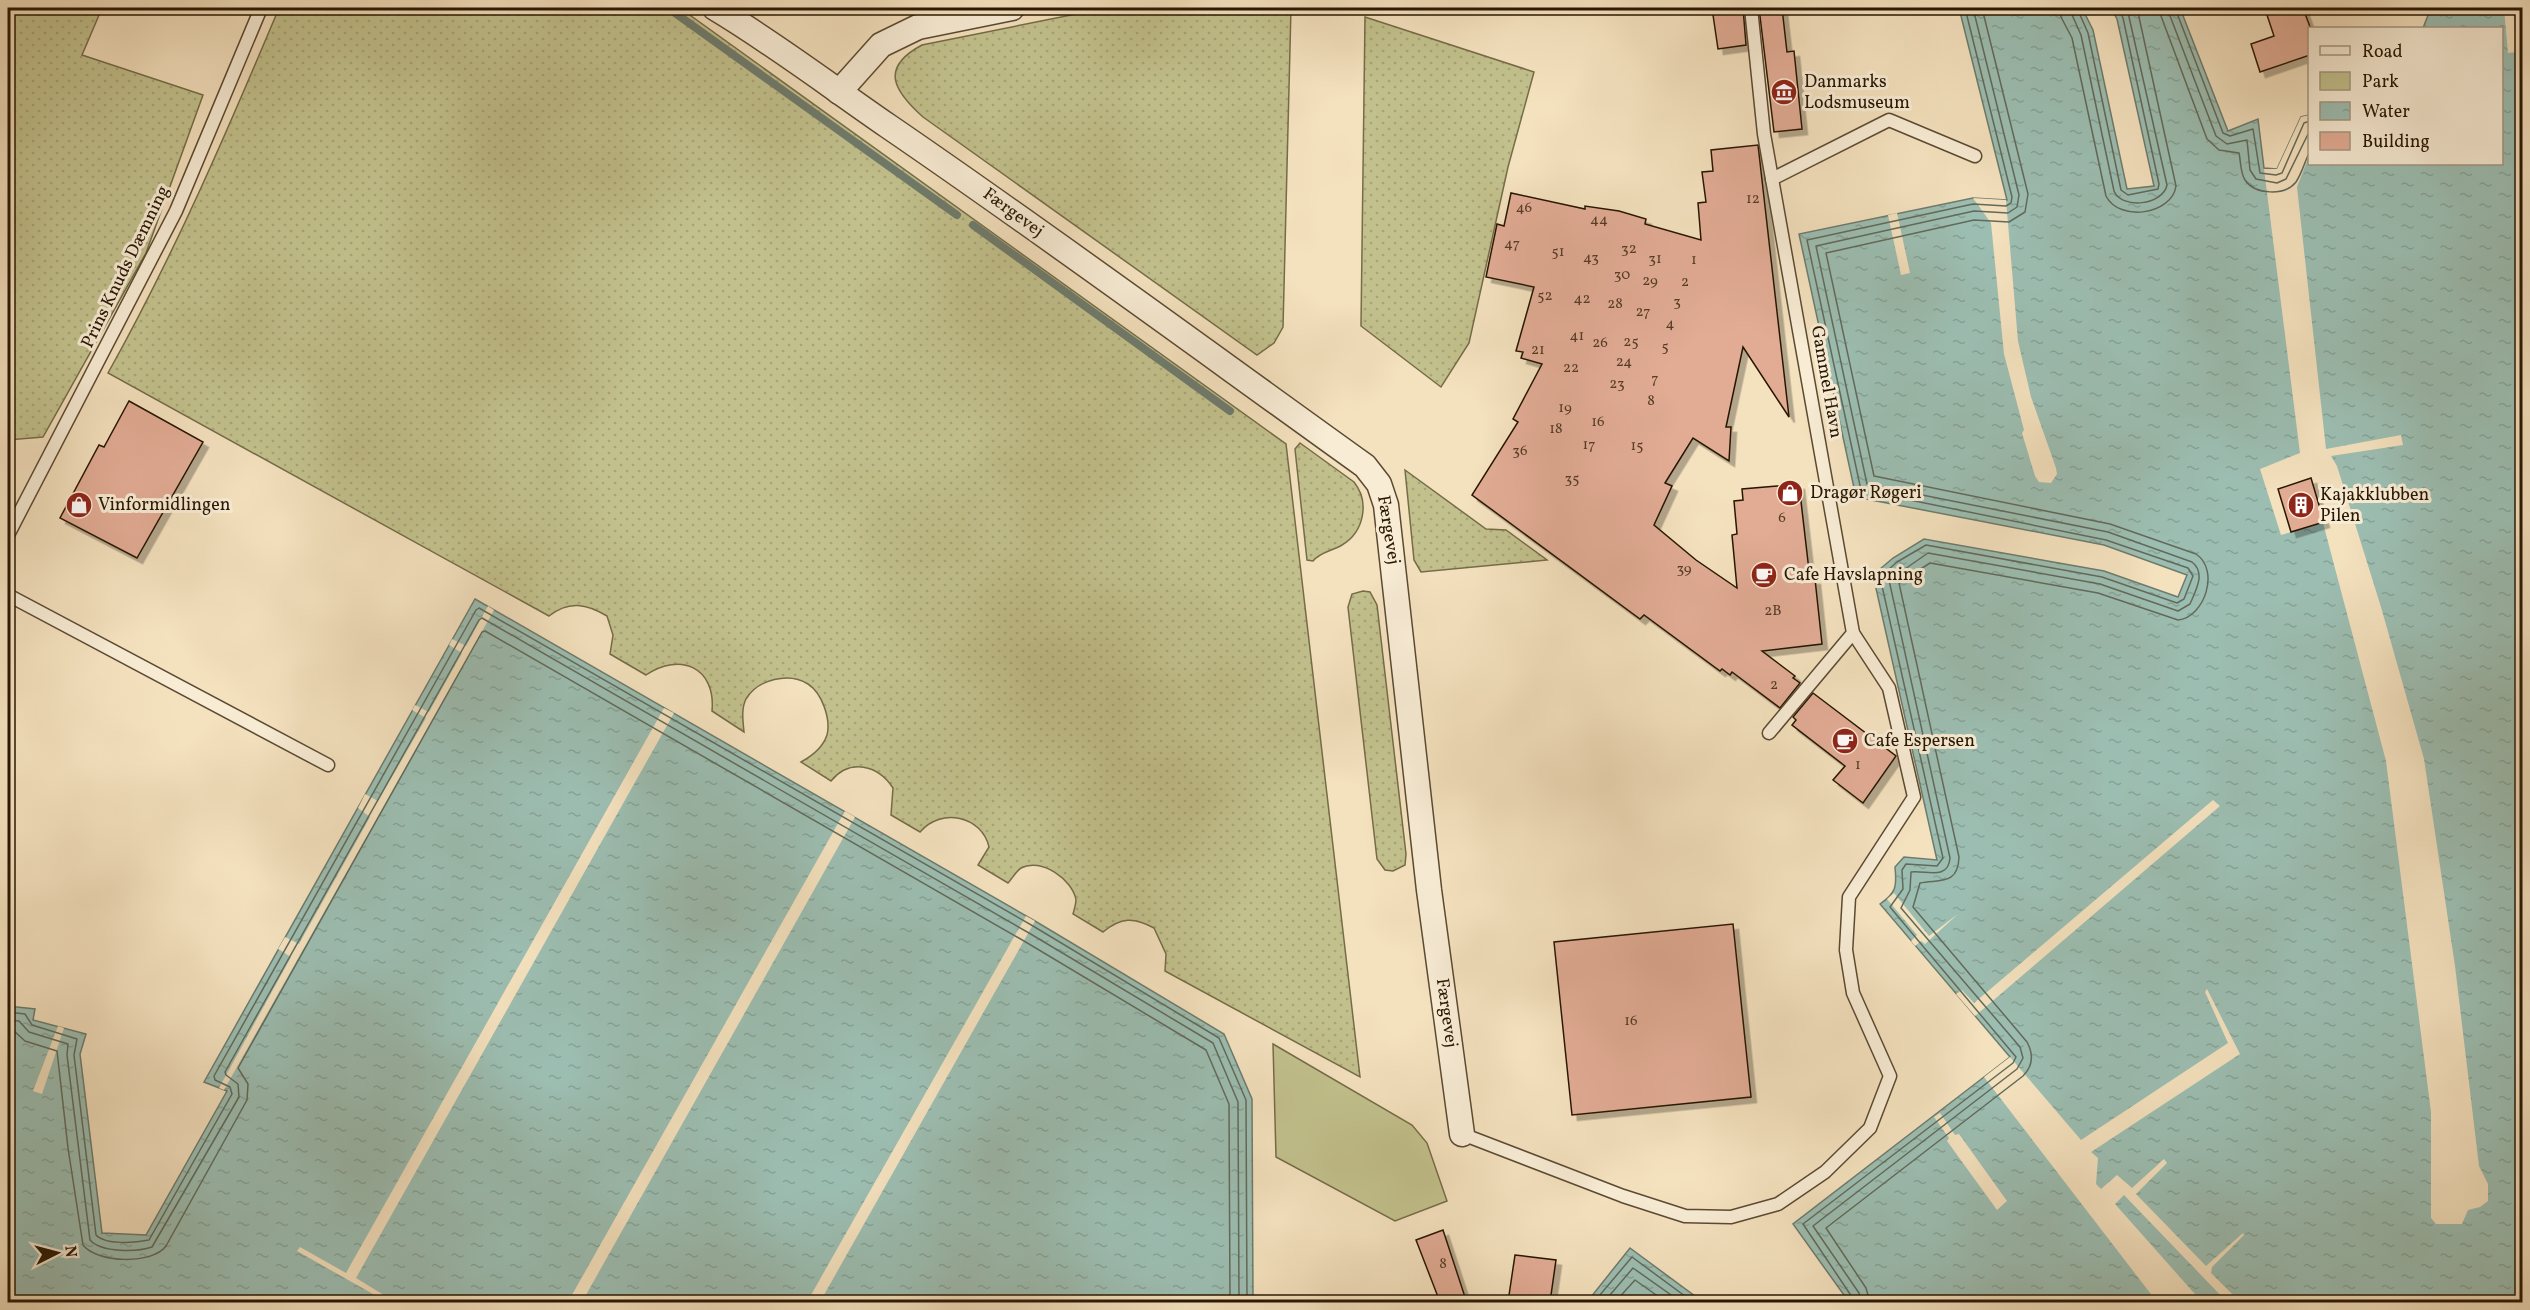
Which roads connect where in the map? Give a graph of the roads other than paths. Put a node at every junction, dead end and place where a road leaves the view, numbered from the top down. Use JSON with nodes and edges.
{"nodes":[{"id":1,"x":261,"y":8,"type":"edge"},
{"id":2,"x":715,"y":8,"type":"edge"},
{"id":3,"x":1012,"y":8,"type":"edge"},
{"id":4,"x":1751,"y":8,"type":"edge"},
{"id":5,"x":839,"y":92,"type":"junction"},
{"id":6,"x":1975,"y":156,"type":"dead end"},
{"id":7,"x":1772,"y":179,"type":"junction"},
{"id":8,"x":8,"y":536,"type":"edge"},
{"id":9,"x":8,"y":595,"type":"edge"},
{"id":10,"x":1853,"y":633,"type":"junction"},
{"id":11,"x":1769,"y":733,"type":"dead end"},
{"id":12,"x":328,"y":765,"type":"dead end"},
{"id":13,"x":1462,"y":1134,"type":"joint"}],
"edges":[{"from":1,"to":8,"type":"lane","name":"Prins Knuds Dæmning"},
{"from":2,"to":5,"type":"street","name":"Færgevej"},
{"from":3,"to":5,"type":"street"},
{"from":4,"to":7,"type":"lane","name":"Gammel Havn"},
{"from":5,"to":13,"type":"street","name":"Færgevej"},
{"from":6,"to":7,"type":"lane"},
{"from":7,"to":10,"type":"lane","name":"Gammel Havn"},
{"from":9,"to":12,"type":"lane"},
{"from":10,"to":11,"type":"lane"},
{"from":10,"to":13,"type":"lane"}]}
